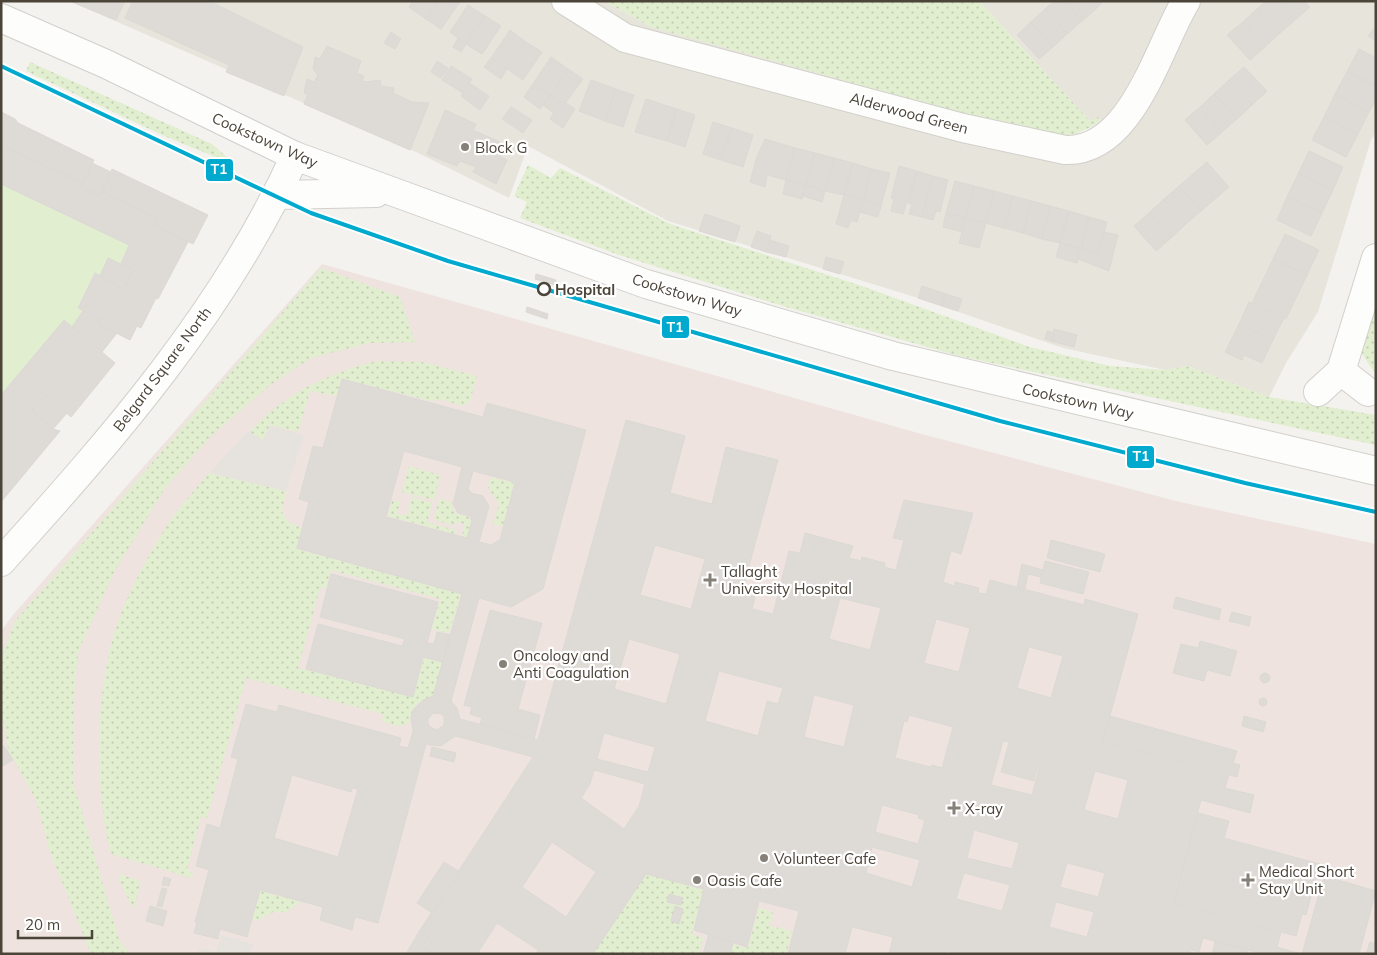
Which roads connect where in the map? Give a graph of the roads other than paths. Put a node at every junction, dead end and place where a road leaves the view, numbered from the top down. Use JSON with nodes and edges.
{"nodes":[{"id":1,"x":566,"y":1,"type":"edge"},
{"id":2,"x":1186,"y":1,"type":"edge"},
{"id":3,"x":1,"y":18,"type":"edge"},
{"id":4,"x":295,"y":156,"type":"junction"},
{"id":5,"x":399,"y":193,"type":"junction"},
{"id":6,"x":277,"y":195,"type":"junction"},
{"id":7,"x":1376,"y":258,"type":"edge"},
{"id":8,"x":1341,"y":371,"type":"junction"},
{"id":9,"x":1318,"y":392,"type":"dead end"},
{"id":10,"x":1368,"y":392,"type":"dead end"},
{"id":11,"x":1376,"y":471,"type":"edge"},
{"id":12,"x":1,"y":562,"type":"edge"}],
"edges":[{"from":1,"to":2,"type":"street","name":"Alderwood Green"},
{"from":3,"to":4,"type":"street","name":"Cookstown Way"},
{"from":4,"to":5,"type":"street","name":"Cookstown Way"},
{"from":4,"to":6,"type":"street","name":"Belgard Square North"},
{"from":5,"to":6,"type":"street"},
{"from":5,"to":11,"type":"street","name":"Cookstown Way"},
{"from":6,"to":12,"type":"street","name":"Belgard Square North"},
{"from":7,"to":8,"type":"street"},
{"from":8,"to":9,"type":"street"},
{"from":8,"to":10,"type":"street"}]}
